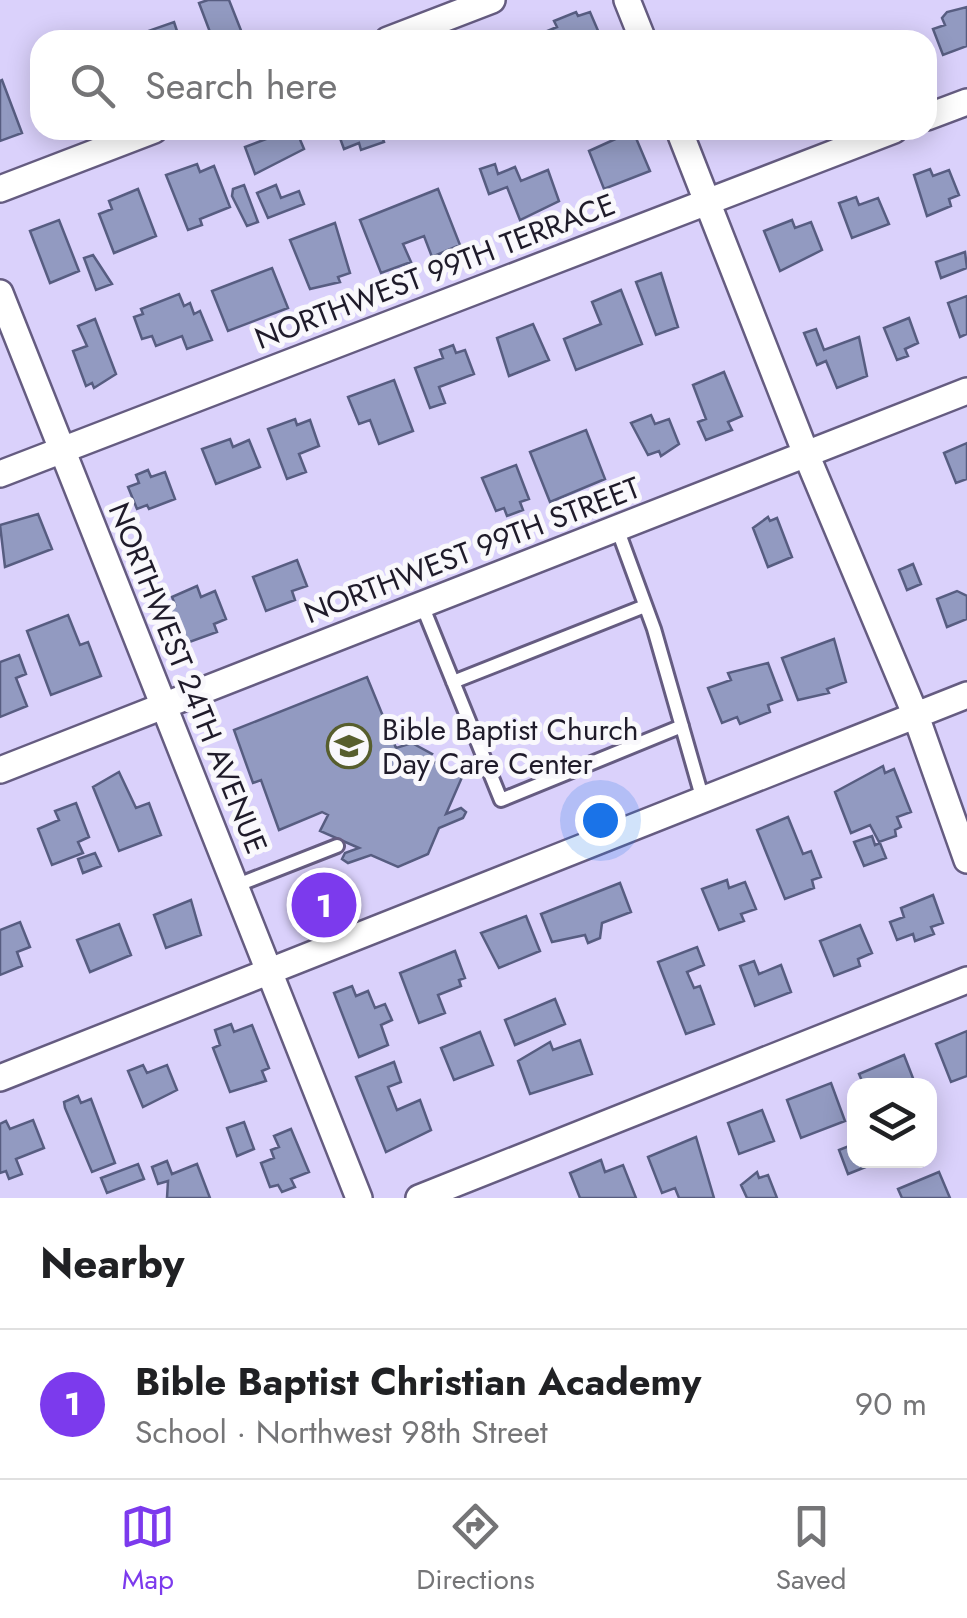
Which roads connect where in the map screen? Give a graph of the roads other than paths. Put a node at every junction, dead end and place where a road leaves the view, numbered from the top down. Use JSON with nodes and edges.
{"nodes":[{"id":1,"x":492,"y":0,"type":"edge"},
{"id":2,"x":628,"y":0,"type":"edge"},
{"id":3,"x":414,"y":30,"type":"edge"},
{"id":4,"x":640,"y":30,"type":"edge"},
{"id":5,"x":967,"y":102,"type":"edge"},
{"id":6,"x":937,"y":114,"type":"edge"},
{"id":7,"x":128,"y":140,"type":"edge"},
{"id":8,"x":683,"y":140,"type":"edge"},
{"id":9,"x":868,"y":140,"type":"edge"},
{"id":10,"x":0,"y":189,"type":"edge"},
{"id":11,"x":708,"y":202,"type":"junction"},
{"id":12,"x":0,"y":293,"type":"edge"},
{"id":13,"x":967,"y":391,"type":"edge"},
{"id":14,"x":62,"y":450,"type":"junction"},
{"id":15,"x":806,"y":454,"type":"junction"},
{"id":16,"x":0,"y":474,"type":"edge"},
{"id":17,"x":616,"y":528,"type":"junction"},
{"id":18,"x":422,"y":604,"type":"junction"},
{"id":19,"x":645,"y":606,"type":"junction"},
{"id":20,"x":453,"y":682,"type":"junction"},
{"id":21,"x":967,"y":695,"type":"edge"},
{"id":22,"x":164,"y":706,"type":"junction"},
{"id":23,"x":916,"y":716,"type":"junction"},
{"id":24,"x":682,"y":726,"type":"junction"},
{"id":25,"x":0,"y":770,"type":"edge"},
{"id":26,"x":703,"y":800,"type":"junction"},
{"id":27,"x":337,"y":846,"type":"dead end"},
{"id":28,"x":967,"y":860,"type":"edge"},
{"id":29,"x":236,"y":886,"type":"junction"},
{"id":30,"x":269,"y":972,"type":"junction"},
{"id":31,"x":967,"y":980,"type":"edge"},
{"id":32,"x":0,"y":1078,"type":"edge"},
{"id":33,"x":359,"y":1198,"type":"edge"},
{"id":34,"x":418,"y":1198,"type":"edge"}],
"edges":[{"from":1,"to":3,"type":"street"},
{"from":2,"to":4,"type":"street"},
{"from":5,"to":6,"type":"street"},
{"from":7,"to":10,"type":"street"},
{"from":8,"to":11,"type":"street"},
{"from":9,"to":11,"type":"street","name":"NORTHWEST 99TH TERRACE"},
{"from":11,"to":14,"type":"street","name":"NORTHWEST 99TH TERRACE"},
{"from":11,"to":15,"type":"street"},
{"from":12,"to":14,"type":"street","name":"NORTHWEST 24TH AVENUE"},
{"from":13,"to":15,"type":"street","name":"NORTHWEST 99TH STREET"},
{"from":14,"to":16,"type":"street","name":"NORTHWEST 99TH TERRACE"},
{"from":14,"to":22,"type":"street","name":"NORTHWEST 24TH AVENUE"},
{"from":15,"to":17,"type":"street","name":"NORTHWEST 99TH STREET"},
{"from":15,"to":23,"type":"street"},
{"from":17,"to":18,"type":"street","name":"NORTHWEST 99TH STREET"},
{"from":17,"to":19,"type":"lane"},
{"from":18,"to":20,"type":"lane"},
{"from":18,"to":22,"type":"street","name":"NORTHWEST 99TH STREET"},
{"from":19,"to":20,"type":"lane"},
{"from":19,"to":24,"type":"lane"},
{"from":20,"to":24,"type":"lane"},
{"from":21,"to":23,"type":"street"},
{"from":22,"to":25,"type":"street","name":"NORTHWEST 99TH STREET"},
{"from":22,"to":29,"type":"street","name":"NORTHWEST 24TH AVENUE"},
{"from":23,"to":26,"type":"street"},
{"from":23,"to":28,"type":"street"},
{"from":24,"to":26,"type":"lane"},
{"from":26,"to":30,"type":"street"},
{"from":27,"to":29,"type":"lane"},
{"from":29,"to":30,"type":"street","name":"NORTHWEST 24TH AVENUE"},
{"from":30,"to":32,"type":"street"},
{"from":30,"to":33,"type":"street","name":"NORTHWEST 24TH AVENUE"},
{"from":31,"to":34,"type":"street"}]}
